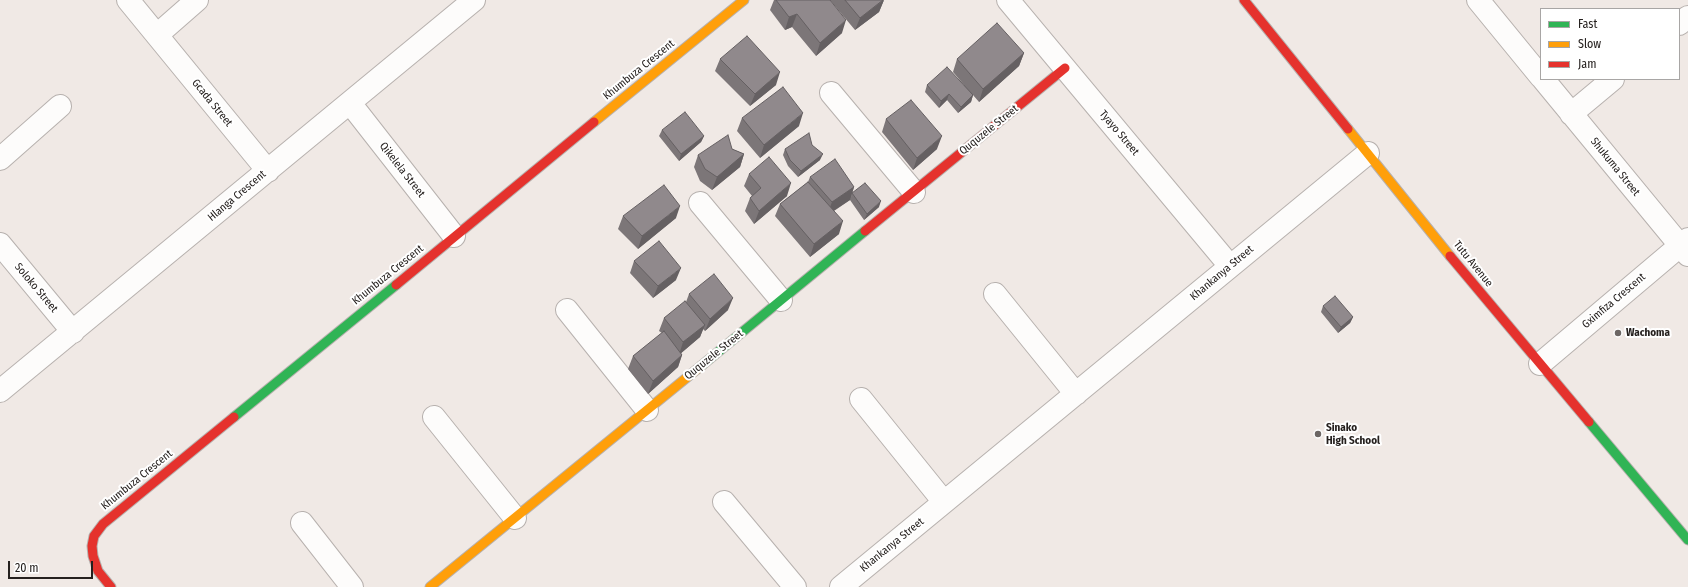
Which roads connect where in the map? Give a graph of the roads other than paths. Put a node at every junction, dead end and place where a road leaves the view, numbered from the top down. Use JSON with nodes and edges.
{"nodes":[{"id":1,"x":128,"y":0,"type":"edge"},
{"id":2,"x":197,"y":0,"type":"edge"},
{"id":3,"x":744,"y":0,"type":"edge"},
{"id":4,"x":1008,"y":0,"type":"edge"},
{"id":5,"x":1244,"y":0,"type":"edge"},
{"id":6,"x":1478,"y":0,"type":"edge"},
{"id":7,"x":464,"y":3,"type":"edge"},
{"id":8,"x":1688,"y":16,"type":"edge"},
{"id":9,"x":1680,"y":23,"type":"edge"},
{"id":10,"x":157,"y":35,"type":"junction"},
{"id":11,"x":1065,"y":68,"type":"junction"},
{"id":12,"x":1540,"y":76,"type":"edge"},
{"id":13,"x":1544,"y":80,"type":"edge"},
{"id":14,"x":1612,"y":80,"type":"edge"},
{"id":15,"x":831,"y":93,"type":"dead end"},
{"id":16,"x":350,"y":103,"type":"junction"},
{"id":17,"x":60,"y":106,"type":"dead end"},
{"id":18,"x":1571,"y":114,"type":"junction"},
{"id":19,"x":1368,"y":153,"type":"junction"},
{"id":20,"x":0,"y":159,"type":"edge"},
{"id":21,"x":268,"y":171,"type":"junction"},
{"id":22,"x":914,"y":192,"type":"junction"},
{"id":23,"x":700,"y":203,"type":"dead end"},
{"id":24,"x":454,"y":236,"type":"junction"},
{"id":25,"x":0,"y":244,"type":"edge"},
{"id":26,"x":1685,"y":247,"type":"edge"},
{"id":27,"x":1230,"y":266,"type":"junction"},
{"id":28,"x":995,"y":294,"type":"dead end"},
{"id":29,"x":781,"y":300,"type":"junction"},
{"id":30,"x":567,"y":310,"type":"dead end"},
{"id":31,"x":72,"y":332,"type":"junction"},
{"id":32,"x":1540,"y":364,"type":"junction"},
{"id":33,"x":0,"y":391,"type":"edge"},
{"id":34,"x":1076,"y":394,"type":"junction"},
{"id":35,"x":861,"y":400,"type":"dead end"},
{"id":36,"x":647,"y":410,"type":"junction"},
{"id":37,"x":434,"y":417,"type":"dead end"},
{"id":38,"x":724,"y":502,"type":"dead end"},
{"id":39,"x":944,"y":502,"type":"junction"},
{"id":40,"x":515,"y":518,"type":"junction"},
{"id":41,"x":302,"y":523,"type":"dead end"},
{"id":42,"x":1688,"y":540,"type":"edge"},
{"id":43,"x":111,"y":587,"type":"edge"},
{"id":44,"x":352,"y":587,"type":"edge"},
{"id":45,"x":430,"y":587,"type":"edge"},
{"id":46,"x":795,"y":587,"type":"edge"},
{"id":47,"x":841,"y":587,"type":"edge"}],
"edges":[{"from":1,"to":10,"type":"street","name":"Gcada Street"},
{"from":2,"to":10,"type":"street"},
{"from":3,"to":24,"type":"street","name":"Khumbuza Crescent"},
{"from":4,"to":11,"type":"street","name":"Tyayo Street"},
{"from":5,"to":19,"type":"street","name":"Tutu Avenue"},
{"from":6,"to":12,"type":"street","name":"Shukuma Street"},
{"from":7,"to":16,"type":"street","name":"Hlanga Crescent"},
{"from":8,"to":9,"type":"street"},
{"from":10,"to":21,"type":"street","name":"Gcada Street"},
{"from":11,"to":22,"type":"street","name":"Ququzele Street"},
{"from":11,"to":27,"type":"street","name":"Tyayo Street"},
{"from":13,"to":18,"type":"street","name":"Shukuma Street"},
{"from":14,"to":18,"type":"street"},
{"from":15,"to":22,"type":"street"},
{"from":16,"to":21,"type":"street","name":"Hlanga Crescent"},
{"from":16,"to":24,"type":"street","name":"Qikelela Street"},
{"from":17,"to":20,"type":"street"},
{"from":18,"to":26,"type":"street","name":"Shukuma Street"},
{"from":19,"to":27,"type":"street","name":"Khankanya Street"},
{"from":19,"to":32,"type":"street","name":"Tutu Avenue"},
{"from":21,"to":31,"type":"street","name":"Hlanga Crescent"},
{"from":22,"to":29,"type":"street","name":"Ququzele Street"},
{"from":23,"to":29,"type":"street"},
{"from":24,"to":43,"type":"street","name":"Khumbuza Crescent"},
{"from":25,"to":31,"type":"street","name":"Soloko Street"},
{"from":26,"to":32,"type":"street","name":"Gximfiza Crescent"},
{"from":27,"to":34,"type":"street","name":"Khankanya Street"},
{"from":28,"to":34,"type":"street"},
{"from":29,"to":36,"type":"street","name":"Ququzele Street"},
{"from":30,"to":36,"type":"street"},
{"from":31,"to":33,"type":"street","name":"Hlanga Crescent"},
{"from":32,"to":42,"type":"street","name":"Tutu Avenue"},
{"from":34,"to":39,"type":"street","name":"Khankanya Street"},
{"from":35,"to":39,"type":"street"},
{"from":36,"to":40,"type":"street","name":"Ququzele Street"},
{"from":37,"to":40,"type":"street"},
{"from":38,"to":46,"type":"street"},
{"from":39,"to":47,"type":"street","name":"Khankanya Street"},
{"from":40,"to":45,"type":"street","name":"Ququzele Street"},
{"from":41,"to":44,"type":"street"}]}
